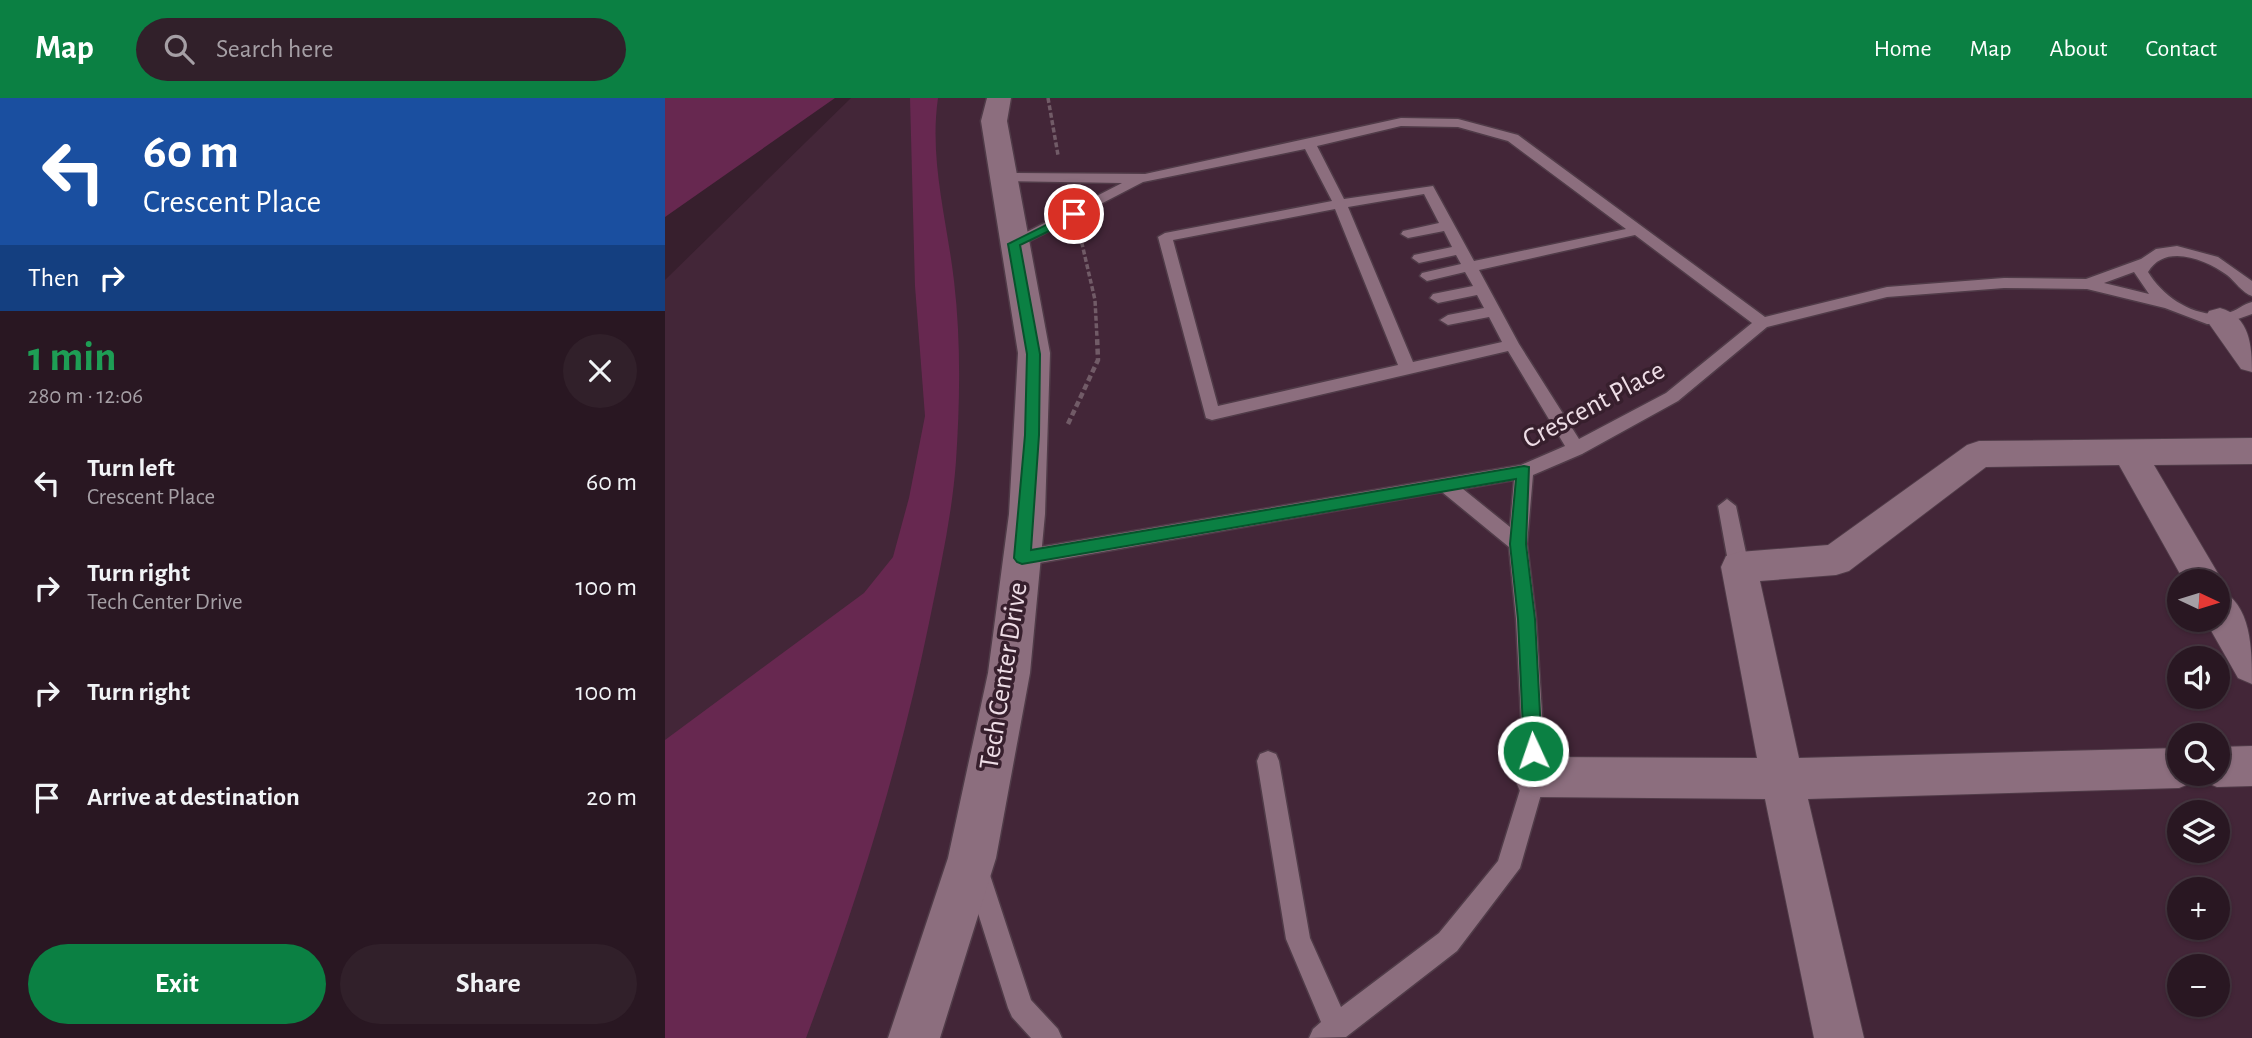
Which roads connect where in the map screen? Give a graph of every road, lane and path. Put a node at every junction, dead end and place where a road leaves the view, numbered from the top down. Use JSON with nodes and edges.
{"nodes":[{"id":1,"x":999,"y":98,"type":"edge"},
{"id":2,"x":1309,"y":144,"type":"junction"},
{"id":3,"x":1004,"y":177,"type":"junction"},
{"id":4,"x":1145,"y":178,"type":"junction"},
{"id":5,"x":1340,"y":204,"type":"junction"},
{"id":6,"x":1448,"y":226,"type":"junction"},
{"id":7,"x":1635,"y":231,"type":"junction"},
{"id":8,"x":1408,"y":234,"type":"dead end"},
{"id":9,"x":1373,"y":240,"type":"dead end"},
{"id":10,"x":1356,"y":243,"type":"junction"},
{"id":11,"x":1014,"y":244,"type":"junction"},
{"id":12,"x":1461,"y":250,"type":"junction"},
{"id":13,"x":1419,"y":258,"type":"dead end"},
{"id":14,"x":2143,"y":263,"type":"junction"},
{"id":15,"x":1383,"y":264,"type":"dead end"},
{"id":16,"x":1366,"y":267,"type":"junction"},
{"id":17,"x":2231,"y":268,"type":"junction"},
{"id":18,"x":1472,"y":269,"type":"junction"},
{"id":19,"x":2252,"y":270,"type":"edge"},
{"id":20,"x":1426,"y":276,"type":"dead end"},
{"id":21,"x":1392,"y":283,"type":"dead end"},
{"id":22,"x":2087,"y":284,"type":"junction"},
{"id":23,"x":1373,"y":286,"type":"junction"},
{"id":24,"x":1483,"y":289,"type":"junction"},
{"id":25,"x":2252,"y":291,"type":"edge"},
{"id":26,"x":1439,"y":298,"type":"dead end"},
{"id":27,"x":1399,"y":305,"type":"dead end"},
{"id":28,"x":2171,"y":305,"type":"junction"},
{"id":29,"x":2252,"y":307,"type":"edge"},
{"id":30,"x":1383,"y":308,"type":"junction"},
{"id":31,"x":1495,"y":311,"type":"junction"},
{"id":32,"x":2220,"y":318,"type":"junction"},
{"id":33,"x":1448,"y":320,"type":"dead end"},
{"id":34,"x":1762,"y":323,"type":"junction"},
{"id":35,"x":1409,"y":328,"type":"dead end"},
{"id":36,"x":1392,"y":331,"type":"junction"},
{"id":37,"x":1512,"y":345,"type":"junction"},
{"id":38,"x":2252,"y":361,"type":"edge"},
{"id":39,"x":1408,"y":369,"type":"junction"},
{"id":40,"x":1576,"y":449,"type":"junction"},
{"id":41,"x":2252,"y":451,"type":"edge"},
{"id":42,"x":2129,"y":452,"type":"junction"},
{"id":43,"x":1524,"y":471,"type":"junction"},
{"id":44,"x":1446,"y":485,"type":"junction"},
{"id":45,"x":1727,"y":506,"type":"dead end"},
{"id":46,"x":1518,"y":544,"type":"junction"},
{"id":47,"x":1022,"y":558,"type":"junction"},
{"id":48,"x":1739,"y":567,"type":"junction"},
{"id":49,"x":2196,"y":569,"type":"edge"},
{"id":50,"x":2230,"y":628,"type":"edge"},
{"id":51,"x":2252,"y":666,"type":"edge"},
{"id":52,"x":1268,"y":761,"type":"dead end"},
{"id":53,"x":2252,"y":766,"type":"edge"},
{"id":54,"x":2230,"y":767,"type":"edge"},
{"id":55,"x":2167,"y":768,"type":"edge"},
{"id":56,"x":1535,"y":777,"type":"junction"},
{"id":57,"x":1782,"y":779,"type":"junction"},
{"id":58,"x":972,"y":858,"type":"junction"},
{"id":59,"x":1329,"y":1033,"type":"edge"},
{"id":60,"x":914,"y":1038,"type":"edge"},
{"id":61,"x":1049,"y":1038,"type":"edge"},
{"id":62,"x":1839,"y":1038,"type":"edge"}],
"edges":[{"from":1,"to":3,"type":"main road","name":"Tech Center Drive"},
{"from":2,"to":4,"type":"lane"},
{"from":2,"to":5,"type":"lane"},
{"from":2,"to":7,"type":"lane"},
{"from":3,"to":4,"type":"lane"},
{"from":3,"to":11,"type":"main road","name":"Tech Center Drive"},
{"from":4,"to":11,"type":"lane"},
{"from":5,"to":6,"type":"lane"},
{"from":5,"to":10,"type":"lane"},
{"from":5,"to":39,"type":"lane"},
{"from":6,"to":8,"type":"lane"},
{"from":6,"to":12,"type":"lane"},
{"from":7,"to":18,"type":"lane"},
{"from":7,"to":34,"type":"lane"},
{"from":9,"to":10,"type":"lane"},
{"from":10,"to":16,"type":"lane"},
{"from":11,"to":47,"type":"main road","name":"Tech Center Drive"},
{"from":12,"to":13,"type":"lane"},
{"from":12,"to":18,"type":"lane"},
{"from":14,"to":17,"type":"lane","name":"Crescent Place"},
{"from":14,"to":22,"type":"lane","name":"Crescent Place"},
{"from":14,"to":28,"type":"lane"},
{"from":15,"to":16,"type":"lane"},
{"from":16,"to":23,"type":"lane"},
{"from":17,"to":19,"type":"lane"},
{"from":17,"to":25,"type":"lane"},
{"from":18,"to":20,"type":"lane"},
{"from":18,"to":24,"type":"lane"},
{"from":21,"to":23,"type":"lane"},
{"from":22,"to":28,"type":"lane","name":"Crescent Place"},
{"from":22,"to":34,"type":"lane","name":"Crescent Place"},
{"from":23,"to":30,"type":"lane"},
{"from":24,"to":26,"type":"lane"},
{"from":24,"to":31,"type":"lane"},
{"from":27,"to":30,"type":"lane"},
{"from":28,"to":32,"type":"lane","name":"Crescent Place"},
{"from":29,"to":32,"type":"lane"},
{"from":30,"to":36,"type":"lane"},
{"from":31,"to":33,"type":"lane"},
{"from":31,"to":37,"type":"lane"},
{"from":32,"to":38,"type":"street"},
{"from":34,"to":40,"type":"lane","name":"Crescent Place"},
{"from":35,"to":36,"type":"lane"},
{"from":36,"to":39,"type":"lane"},
{"from":37,"to":39,"type":"lane"},
{"from":37,"to":40,"type":"lane"},
{"from":40,"to":43,"type":"lane","name":"Crescent Place"},
{"from":41,"to":42,"type":"street"},
{"from":42,"to":48,"type":"street"},
{"from":42,"to":49,"type":"street"},
{"from":43,"to":44,"type":"lane","name":"Crescent Place"},
{"from":43,"to":46,"type":"lane"},
{"from":44,"to":46,"type":"lane"},
{"from":44,"to":47,"type":"lane","name":"Crescent Place"},
{"from":45,"to":48,"type":"lane"},
{"from":46,"to":56,"type":"lane"},
{"from":47,"to":58,"type":"main road","name":"Tech Center Drive"},
{"from":48,"to":57,"type":"street"},
{"from":50,"to":51,"type":"street"},
{"from":52,"to":59,"type":"lane"},
{"from":53,"to":54,"type":"street"},
{"from":55,"to":57,"type":"street"},
{"from":56,"to":57,"type":"street"},
{"from":56,"to":59,"type":"lane"},
{"from":57,"to":62,"type":"street"},
{"from":58,"to":60,"type":"main road","name":"Tech Center Drive"},
{"from":58,"to":61,"type":"lane"}]}
